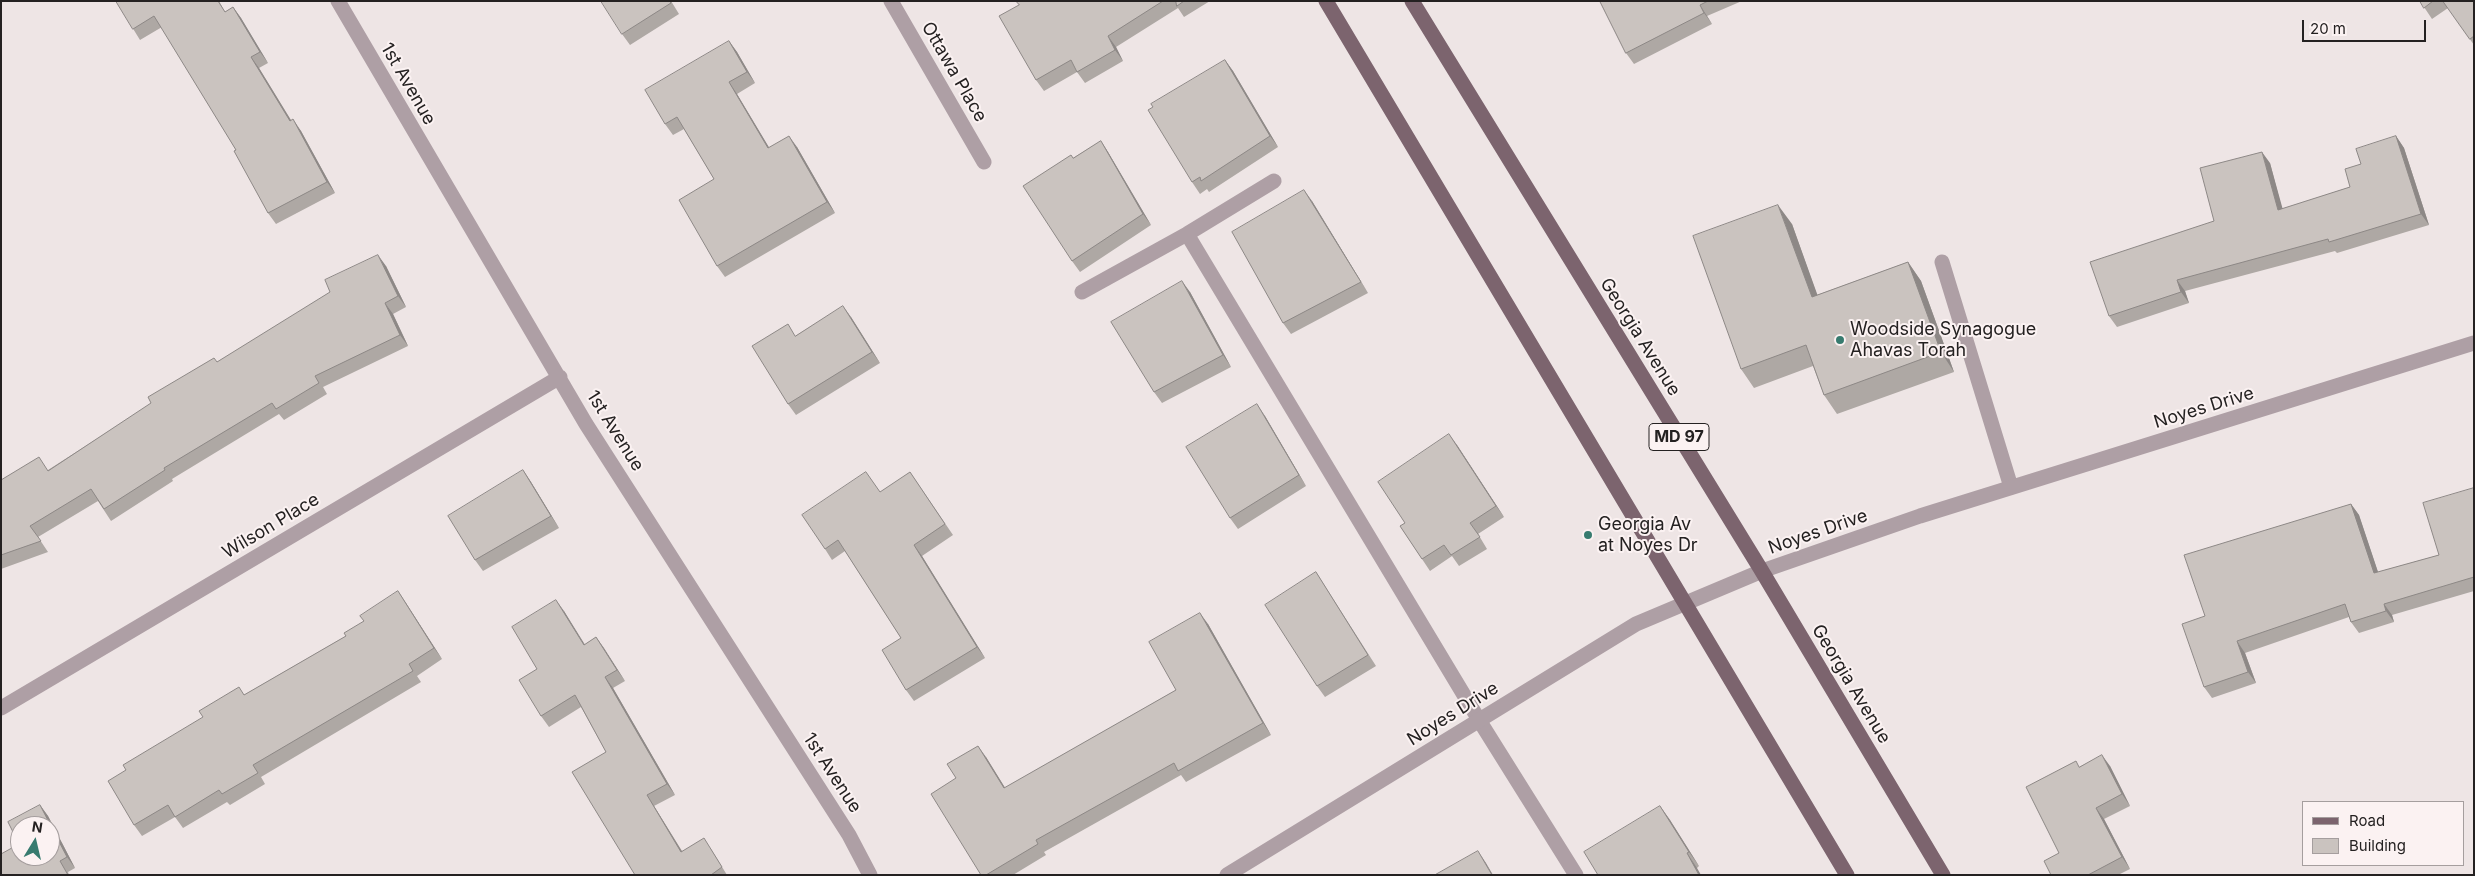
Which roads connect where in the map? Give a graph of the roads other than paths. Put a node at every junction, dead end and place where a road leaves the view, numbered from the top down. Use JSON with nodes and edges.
{"nodes":[{"id":1,"x":338,"y":1,"type":"edge"},
{"id":2,"x":891,"y":1,"type":"edge"},
{"id":3,"x":1326,"y":1,"type":"edge"},
{"id":4,"x":1412,"y":1,"type":"edge"},
{"id":5,"x":984,"y":162,"type":"dead end"},
{"id":6,"x":1274,"y":181,"type":"dead end"},
{"id":7,"x":1187,"y":234,"type":"junction"},
{"id":8,"x":1942,"y":262,"type":"dead end"},
{"id":9,"x":1082,"y":292,"type":"dead end"},
{"id":10,"x":2474,"y":343,"type":"edge"},
{"id":11,"x":560,"y":377,"type":"junction"},
{"id":12,"x":2011,"y":487,"type":"junction"},
{"id":13,"x":1762,"y":571,"type":"junction"},
{"id":14,"x":1686,"y":604,"type":"junction"},
{"id":15,"x":1,"y":708,"type":"edge"},
{"id":16,"x":1479,"y":720,"type":"junction"},
{"id":17,"x":870,"y":875,"type":"edge"},
{"id":18,"x":1227,"y":875,"type":"edge"},
{"id":19,"x":1576,"y":875,"type":"edge"},
{"id":20,"x":1847,"y":875,"type":"edge"},
{"id":21,"x":1943,"y":875,"type":"edge"}],
"edges":[{"from":1,"to":11,"type":"street","name":"1st Avenue"},
{"from":2,"to":5,"type":"street","name":"Ottawa Place"},
{"from":3,"to":14,"type":"main road"},
{"from":4,"to":13,"type":"main road","name":"Georgia Avenue","number":"MD 97"},
{"from":6,"to":7,"type":"street"},
{"from":7,"to":9,"type":"street"},
{"from":7,"to":16,"type":"street"},
{"from":8,"to":12,"type":"street"},
{"from":10,"to":12,"type":"street","name":"Noyes Drive"},
{"from":11,"to":15,"type":"street","name":"Wilson Place"},
{"from":11,"to":17,"type":"street","name":"1st Avenue"},
{"from":12,"to":13,"type":"street","name":"Noyes Drive"},
{"from":13,"to":14,"type":"street","name":"Noyes Drive"},
{"from":13,"to":21,"type":"main road","name":"Georgia Avenue","number":"MD 97"},
{"from":14,"to":16,"type":"street","name":"Noyes Drive"},
{"from":14,"to":20,"type":"main road"},
{"from":16,"to":18,"type":"street","name":"Noyes Drive"},
{"from":16,"to":19,"type":"street"}]}
